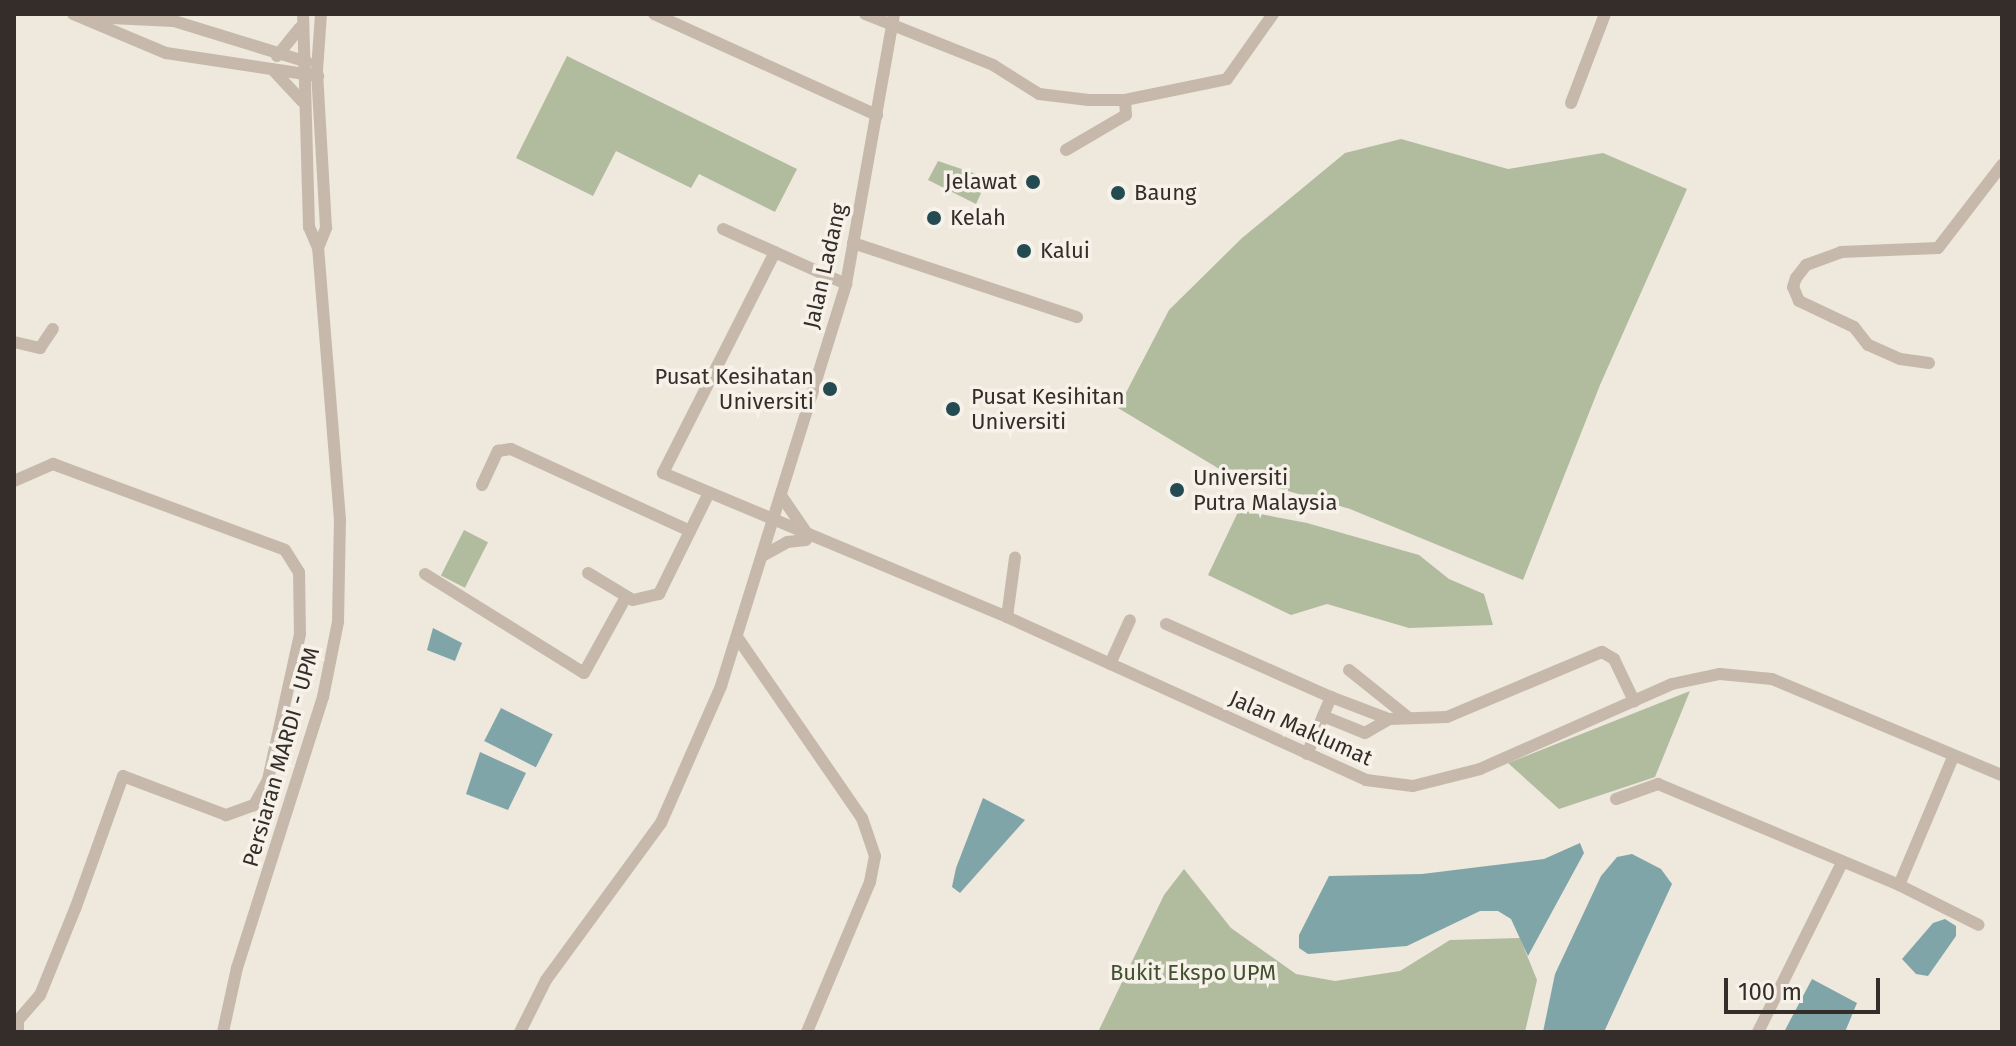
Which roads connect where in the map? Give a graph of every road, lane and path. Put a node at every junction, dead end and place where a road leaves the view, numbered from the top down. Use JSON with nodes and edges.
{"nodes":[{"id":1,"x":73,"y":14,"type":"edge"},
{"id":2,"x":321,"y":14,"type":"edge"},
{"id":3,"x":654,"y":14,"type":"edge"},
{"id":4,"x":865,"y":14,"type":"edge"},
{"id":5,"x":1273,"y":14,"type":"edge"},
{"id":6,"x":1605,"y":14,"type":"edge"},
{"id":7,"x":89,"y":17,"type":"junction"},
{"id":8,"x":892,"y":19,"type":"edge"},
{"id":9,"x":154,"y":20,"type":"junction"},
{"id":10,"x":302,"y":20,"type":"edge"},
{"id":11,"x":148,"y":47,"type":"junction"},
{"id":12,"x":277,"y":56,"type":"junction"},
{"id":13,"x":266,"y":66,"type":"junction"},
{"id":14,"x":301,"y":67,"type":"junction"},
{"id":15,"x":318,"y":70,"type":"junction"},
{"id":16,"x":1125,"y":100,"type":"junction"},
{"id":17,"x":303,"y":102,"type":"junction"},
{"id":18,"x":1571,"y":103,"type":"dead end"},
{"id":19,"x":877,"y":115,"type":"junction"},
{"id":20,"x":1066,"y":150,"type":"dead end"},
{"id":21,"x":2002,"y":165,"type":"edge"},
{"id":22,"x":723,"y":229,"type":"dead end"},
{"id":23,"x":853,"y":243,"type":"junction"},
{"id":24,"x":318,"y":248,"type":"junction"},
{"id":25,"x":775,"y":252,"type":"junction"},
{"id":26,"x":846,"y":284,"type":"junction"},
{"id":27,"x":1077,"y":317,"type":"dead end"},
{"id":28,"x":53,"y":329,"type":"dead end"},
{"id":29,"x":14,"y":342,"type":"edge"},
{"id":30,"x":1929,"y":363,"type":"dead end"},
{"id":31,"x":14,"y":481,"type":"edge"},
{"id":32,"x":482,"y":485,"type":"dead end"},
{"id":33,"x":708,"y":495,"type":"junction"},
{"id":34,"x":782,"y":497,"type":"junction"},
{"id":35,"x":774,"y":523,"type":"junction"},
{"id":36,"x":690,"y":531,"type":"junction"},
{"id":37,"x":813,"y":540,"type":"junction"},
{"id":38,"x":764,"y":555,"type":"junction"},
{"id":39,"x":1015,"y":558,"type":"dead end"},
{"id":40,"x":588,"y":573,"type":"dead end"},
{"id":41,"x":425,"y":574,"type":"dead end"},
{"id":42,"x":626,"y":597,"type":"junction"},
{"id":43,"x":1007,"y":617,"type":"junction"},
{"id":44,"x":1130,"y":620,"type":"dead end"},
{"id":45,"x":1166,"y":624,"type":"dead end"},
{"id":46,"x":737,"y":637,"type":"junction"},
{"id":47,"x":1110,"y":664,"type":"junction"},
{"id":48,"x":1349,"y":670,"type":"dead end"},
{"id":49,"x":1331,"y":697,"type":"junction"},
{"id":50,"x":1634,"y":701,"type":"junction"},
{"id":51,"x":1323,"y":716,"type":"junction"},
{"id":52,"x":1409,"y":718,"type":"junction"},
{"id":53,"x":1389,"y":719,"type":"junction"},
{"id":54,"x":1307,"y":754,"type":"junction"},
{"id":55,"x":1953,"y":757,"type":"junction"},
{"id":56,"x":2002,"y":775,"type":"edge"},
{"id":57,"x":1616,"y":799,"type":"dead end"},
{"id":58,"x":1842,"y":863,"type":"junction"},
{"id":59,"x":1899,"y":885,"type":"junction"},
{"id":60,"x":1979,"y":925,"type":"dead end"},
{"id":61,"x":19,"y":1021,"type":"edge"},
{"id":62,"x":223,"y":1032,"type":"edge"},
{"id":63,"x":520,"y":1032,"type":"edge"},
{"id":64,"x":807,"y":1032,"type":"edge"},
{"id":65,"x":1758,"y":1032,"type":"edge"}],
"edges":[{"from":1,"to":7,"type":"street"},
{"from":2,"to":15,"type":"street","name":"Persiaran MARDI - UPM"},
{"from":3,"to":19,"type":"street"},
{"from":4,"to":8,"type":"street"},
{"from":5,"to":16,"type":"street"},
{"from":6,"to":18,"type":"street"},
{"from":7,"to":9,"type":"street"},
{"from":7,"to":11,"type":"street"},
{"from":8,"to":16,"type":"street"},
{"from":8,"to":19,"type":"street","name":"Jalan Ladang"},
{"from":9,"to":11,"type":"street"},
{"from":9,"to":12,"type":"street"},
{"from":10,"to":12,"type":"street"},
{"from":10,"to":14,"type":"street","name":"Persiaran MARDI - UPM"},
{"from":11,"to":13,"type":"street"},
{"from":12,"to":14,"type":"street"},
{"from":13,"to":14,"type":"street"},
{"from":13,"to":17,"type":"street"},
{"from":14,"to":15,"type":"street"},
{"from":14,"to":17,"type":"street","name":"Persiaran MARDI - UPM"},
{"from":15,"to":24,"type":"street","name":"Persiaran MARDI - UPM"},
{"from":16,"to":20,"type":"street"},
{"from":17,"to":24,"type":"street","name":"Persiaran MARDI - UPM"},
{"from":19,"to":23,"type":"street","name":"Jalan Ladang"},
{"from":21,"to":30,"type":"street"},
{"from":22,"to":25,"type":"street"},
{"from":23,"to":26,"type":"street","name":"Jalan Ladang"},
{"from":23,"to":27,"type":"street"},
{"from":24,"to":62,"type":"street","name":"Persiaran MARDI - UPM"},
{"from":25,"to":26,"type":"street"},
{"from":25,"to":33,"type":"street","name":"Jalan Maklumat"},
{"from":26,"to":34,"type":"street","name":"Jalan Ladang"},
{"from":28,"to":29,"type":"street"},
{"from":31,"to":61,"type":"street"},
{"from":32,"to":36,"type":"street"},
{"from":33,"to":35,"type":"street","name":"Jalan Maklumat"},
{"from":33,"to":36,"type":"street"},
{"from":34,"to":35,"type":"street","name":"Jalan Ladang"},
{"from":34,"to":37,"type":"street"},
{"from":35,"to":37,"type":"street","name":"Jalan Maklumat"},
{"from":35,"to":38,"type":"street","name":"Jalan Ladang"},
{"from":36,"to":42,"type":"street"},
{"from":37,"to":38,"type":"street"},
{"from":37,"to":43,"type":"street","name":"Jalan Maklumat"},
{"from":38,"to":46,"type":"street","name":"Jalan Ladang"},
{"from":39,"to":43,"type":"street"},
{"from":40,"to":42,"type":"street"},
{"from":41,"to":42,"type":"street"},
{"from":43,"to":47,"type":"street","name":"Jalan Maklumat"},
{"from":44,"to":47,"type":"street"},
{"from":45,"to":49,"type":"street"},
{"from":46,"to":63,"type":"street","name":"Jalan Ladang"},
{"from":46,"to":64,"type":"street"},
{"from":47,"to":54,"type":"street","name":"Jalan Maklumat"},
{"from":48,"to":52,"type":"street"},
{"from":49,"to":51,"type":"street"},
{"from":49,"to":53,"type":"street"},
{"from":50,"to":52,"type":"street"},
{"from":50,"to":54,"type":"street","name":"Jalan Maklumat"},
{"from":50,"to":55,"type":"street","name":"Jalan Maklumat"},
{"from":51,"to":53,"type":"street"},
{"from":51,"to":54,"type":"street"},
{"from":52,"to":53,"type":"street"},
{"from":55,"to":56,"type":"street","name":"Jalan Maklumat"},
{"from":55,"to":59,"type":"street"},
{"from":57,"to":58,"type":"street"},
{"from":58,"to":59,"type":"street"},
{"from":58,"to":65,"type":"street"},
{"from":59,"to":60,"type":"street"}]}
